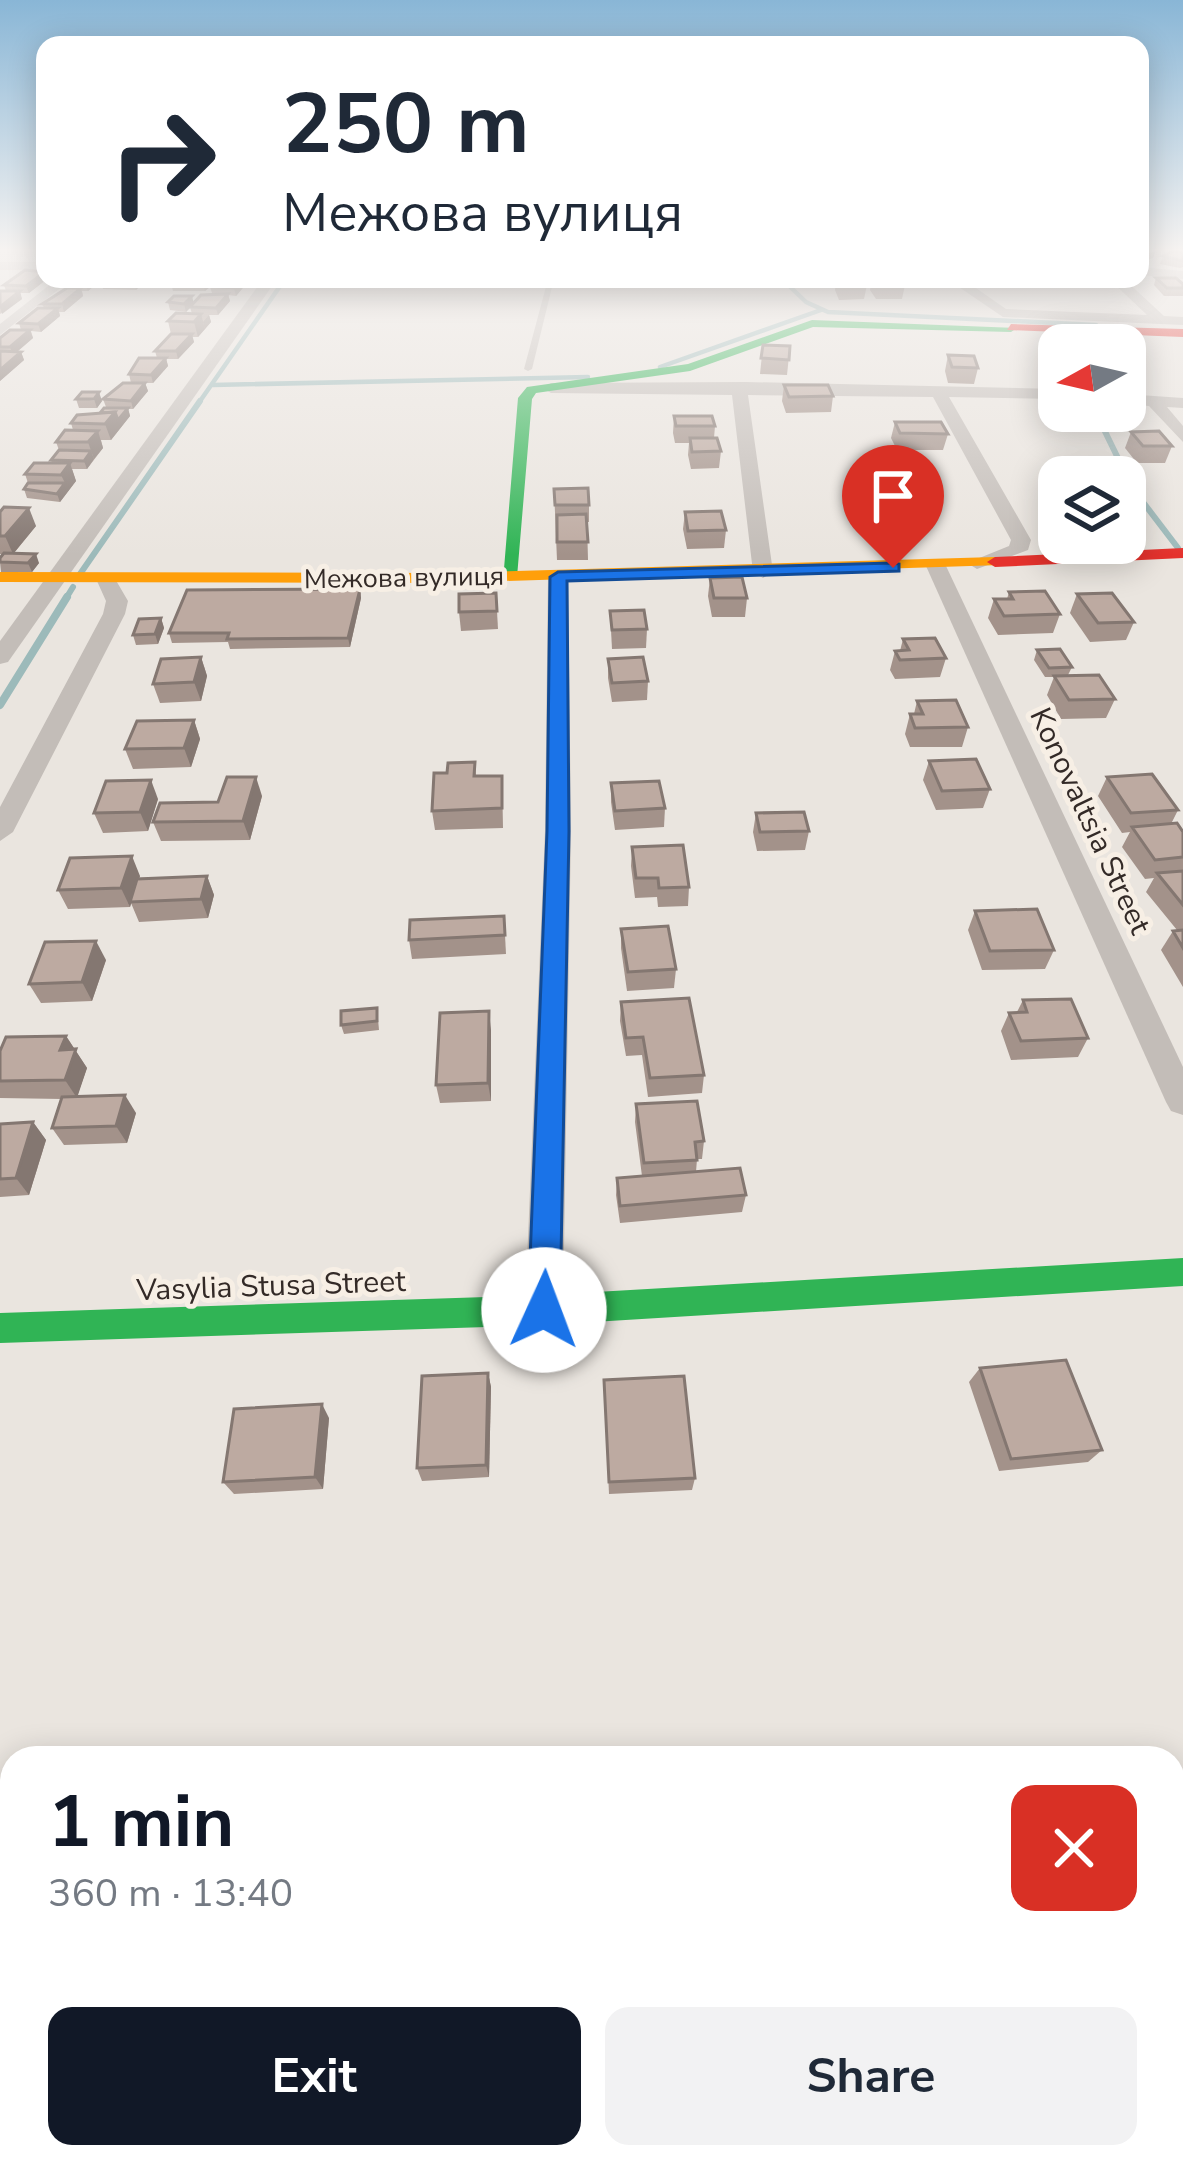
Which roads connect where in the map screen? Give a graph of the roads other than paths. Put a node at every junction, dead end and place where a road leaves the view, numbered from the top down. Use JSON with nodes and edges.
{"nodes":[{"id":1,"x":218,"y":352,"type":"edge"},
{"id":2,"x":542,"y":352,"type":"edge"},
{"id":3,"x":734,"y":352,"type":"edge"},
{"id":4,"x":539,"y":381,"type":"junction"},
{"id":5,"x":746,"y":387,"type":"junction"},
{"id":6,"x":937,"y":390,"type":"junction"},
{"id":7,"x":1038,"y":393,"type":"edge"},
{"id":8,"x":1146,"y":400,"type":"edge"},
{"id":9,"x":1154,"y":401,"type":"junction"},
{"id":10,"x":1183,"y":403,"type":"edge"},
{"id":11,"x":1183,"y":436,"type":"edge"},
{"id":12,"x":1183,"y":554,"type":"edge"},
{"id":13,"x":970,"y":565,"type":"junction"},
{"id":14,"x":936,"y":566,"type":"junction"},
{"id":15,"x":764,"y":572,"type":"junction"},
{"id":16,"x":509,"y":577,"type":"junction"},
{"id":17,"x":558,"y":577,"type":"junction"},
{"id":18,"x":0,"y":578,"type":"edge"},
{"id":19,"x":57,"y":579,"type":"junction"},
{"id":20,"x":107,"y":581,"type":"junction"},
{"id":21,"x":0,"y":657,"type":"edge"},
{"id":22,"x":0,"y":832,"type":"edge"},
{"id":23,"x":1183,"y":1102,"type":"edge"},
{"id":24,"x":1183,"y":1272,"type":"edge"},
{"id":25,"x":544,"y":1310,"type":"junction"},
{"id":26,"x":0,"y":1328,"type":"edge"}],
"edges":[{"from":1,"to":19,"type":"street"},
{"from":2,"to":4,"type":"lane"},
{"from":3,"to":4,"type":"street"},
{"from":4,"to":5,"type":"street"},
{"from":4,"to":16,"type":"street"},
{"from":5,"to":6,"type":"street"},
{"from":5,"to":15,"type":"street"},
{"from":6,"to":7,"type":"street"},
{"from":6,"to":13,"type":"street"},
{"from":8,"to":9,"type":"street"},
{"from":9,"to":10,"type":"street"},
{"from":9,"to":11,"type":"street"},
{"from":12,"to":13,"type":"street","name":"Межова вулиця"},
{"from":13,"to":14,"type":"street","name":"Межова вулиця"},
{"from":14,"to":15,"type":"street","name":"Межова вулиця"},
{"from":14,"to":23,"type":"street","name":"Konovaltsia Street"},
{"from":15,"to":17,"type":"street","name":"Межова вулиця"},
{"from":16,"to":17,"type":"street","name":"Межова вулиця"},
{"from":16,"to":20,"type":"street","name":"Межова вулиця"},
{"from":17,"to":25,"type":"street"},
{"from":18,"to":19,"type":"street","name":"Межова вулиця"},
{"from":19,"to":20,"type":"street","name":"Межова вулиця"},
{"from":19,"to":21,"type":"street"},
{"from":20,"to":22,"type":"street"},
{"from":24,"to":25,"type":"street","name":"Vasylia Stusa Street"},
{"from":25,"to":26,"type":"street","name":"Vasylia Stusa Street"}]}
